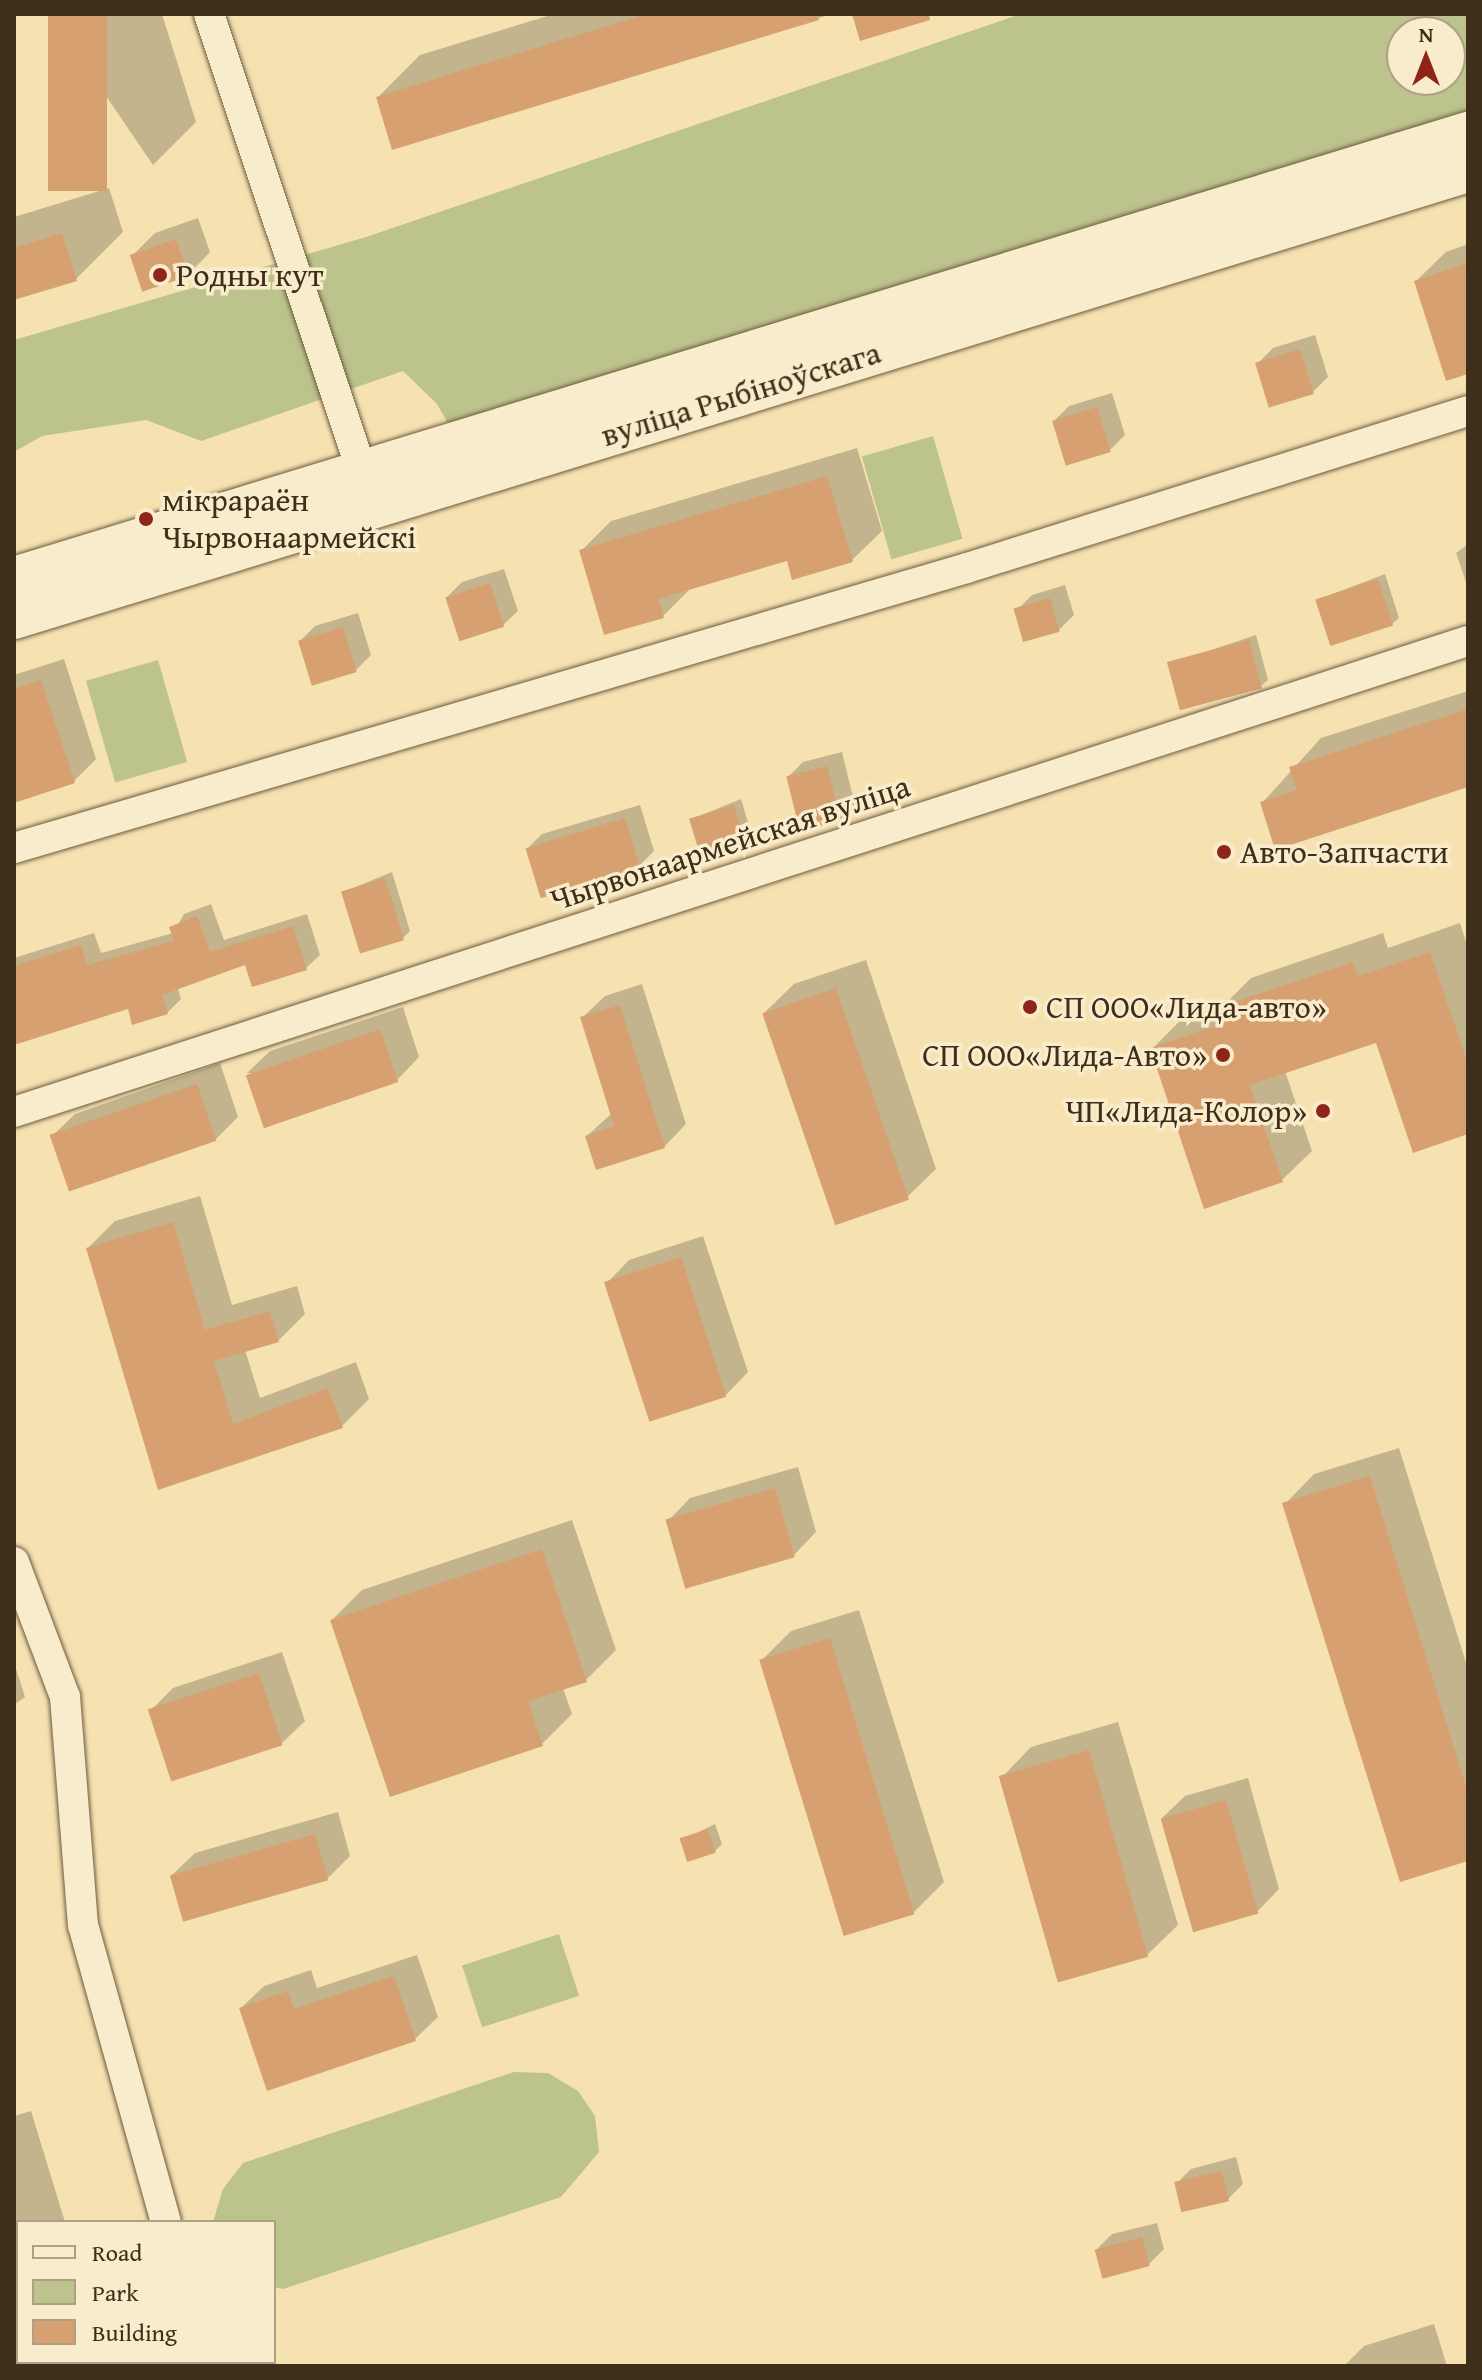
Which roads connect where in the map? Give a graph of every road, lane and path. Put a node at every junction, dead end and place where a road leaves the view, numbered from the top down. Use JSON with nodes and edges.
{"nodes":[{"id":1,"x":209,"y":14,"type":"edge"},
{"id":2,"x":1468,"y":134,"type":"edge"},
{"id":3,"x":1468,"y":170,"type":"edge"},
{"id":4,"x":1468,"y":411,"type":"edge"},
{"id":5,"x":368,"y":490,"type":"junction"},
{"id":6,"x":14,"y":579,"type":"edge"},
{"id":7,"x":14,"y":617,"type":"edge"},
{"id":8,"x":1468,"y":641,"type":"edge"},
{"id":9,"x":14,"y":848,"type":"edge"},
{"id":10,"x":14,"y":1112,"type":"edge"},
{"id":11,"x":14,"y":1562,"type":"edge"},
{"id":12,"x":165,"y":2220,"type":"edge"}],
"edges":[{"from":1,"to":5,"type":"street"},
{"from":2,"to":5,"type":"main road","name":"вуліца Рыбіноўскага"},
{"from":3,"to":5,"type":"main road","name":"вуліца Рыбіноўскага"},
{"from":4,"to":9,"type":"street"},
{"from":5,"to":6,"type":"main road","name":"вуліца Рыбіноўскага"},
{"from":5,"to":7,"type":"main road","name":"вуліца Рыбіноўскага"},
{"from":8,"to":10,"type":"street","name":"Чырвонаармейская вуліца"},
{"from":11,"to":12,"type":"street"}]}
